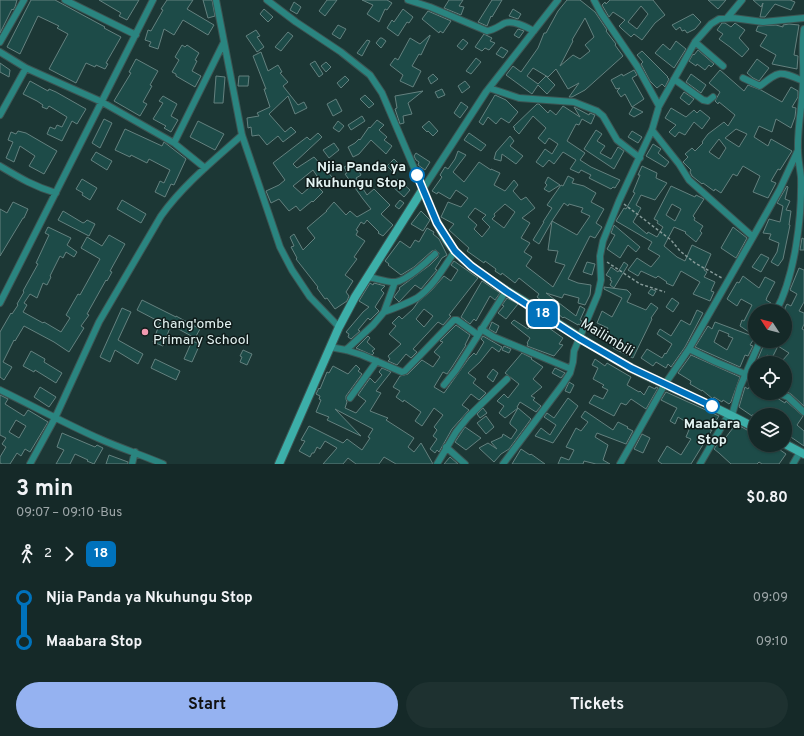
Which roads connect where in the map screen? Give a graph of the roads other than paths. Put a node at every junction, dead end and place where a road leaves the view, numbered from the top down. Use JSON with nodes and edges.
{"nodes":[{"id":1,"x":24,"y":0,"type":"edge"},
{"id":2,"x":65,"y":0,"type":"edge"},
{"id":3,"x":153,"y":0,"type":"edge"},
{"id":4,"x":216,"y":0,"type":"edge"},
{"id":5,"x":267,"y":0,"type":"edge"},
{"id":6,"x":408,"y":0,"type":"edge"},
{"id":7,"x":558,"y":0,"type":"edge"},
{"id":8,"x":594,"y":0,"type":"edge"},
{"id":9,"x":742,"y":0,"type":"edge"},
{"id":10,"x":728,"y":18,"type":"junction"},
{"id":11,"x":804,"y":18,"type":"edge"},
{"id":12,"x":804,"y":28,"type":"edge"},
{"id":13,"x":534,"y":31,"type":"junction"},
{"id":14,"x":136,"y":35,"type":"junction"},
{"id":15,"x":0,"y":42,"type":"edge"},
{"id":16,"x":224,"y":42,"type":"junction"},
{"id":17,"x":695,"y":42,"type":"junction"},
{"id":18,"x":0,"y":52,"type":"edge"},
{"id":19,"x":723,"y":66,"type":"dead end"},
{"id":20,"x":26,"y":68,"type":"junction"},
{"id":21,"x":743,"y":78,"type":"dead end"},
{"id":22,"x":674,"y":79,"type":"junction"},
{"id":23,"x":803,"y":81,"type":"edge"},
{"id":24,"x":489,"y":88,"type":"junction"},
{"id":25,"x":713,"y":98,"type":"dead end"},
{"id":26,"x":102,"y":102,"type":"junction"},
{"id":27,"x":659,"y":106,"type":"junction"},
{"id":28,"x":0,"y":115,"type":"edge"},
{"id":29,"x":652,"y":130,"type":"junction"},
{"id":30,"x":242,"y":135,"type":"junction"},
{"id":31,"x":174,"y":143,"type":"junction"},
{"id":32,"x":798,"y":150,"type":"junction"},
{"id":33,"x":640,"y":158,"type":"junction"},
{"id":34,"x":0,"y":166,"type":"edge"},
{"id":35,"x":205,"y":168,"type":"junction"},
{"id":36,"x":802,"y":178,"type":"edge"},
{"id":37,"x":423,"y":189,"type":"junction"},
{"id":38,"x":56,"y":193,"type":"junction"},
{"id":39,"x":753,"y":237,"type":"junction"},
{"id":40,"x":455,"y":251,"type":"junction"},
{"id":41,"x":435,"y":254,"type":"dead end"},
{"id":42,"x":368,"y":277,"type":"junction"},
{"id":43,"x":395,"y":282,"type":"junction"},
{"id":44,"x":506,"y":291,"type":"junction"},
{"id":45,"x":0,"y":303,"type":"edge"},
{"id":46,"x":780,"y":304,"type":"edge"},
{"id":47,"x":384,"y":312,"type":"junction"},
{"id":48,"x":339,"y":327,"type":"junction"},
{"id":49,"x":481,"y":329,"type":"junction"},
{"id":50,"x":478,"y":335,"type":"junction"},
{"id":51,"x":579,"y":338,"type":"junction"},
{"id":52,"x":330,"y":347,"type":"junction"},
{"id":53,"x":757,"y":348,"type":"edge"},
{"id":54,"x":689,"y":349,"type":"junction"},
{"id":55,"x":346,"y":350,"type":"junction"},
{"id":56,"x":377,"y":362,"type":"junction"},
{"id":57,"x":571,"y":368,"type":"junction"},
{"id":58,"x":745,"y":374,"type":"junction"},
{"id":59,"x":748,"y":376,"type":"edge"},
{"id":60,"x":507,"y":380,"type":"dead end"},
{"id":61,"x":665,"y":384,"type":"junction"},
{"id":62,"x":444,"y":385,"type":"dead end"},
{"id":63,"x":0,"y":390,"type":"edge"},
{"id":64,"x":350,"y":398,"type":"dead end"},
{"id":65,"x":791,"y":400,"type":"edge"},
{"id":66,"x":804,"y":412,"type":"edge"},
{"id":67,"x":730,"y":415,"type":"junction"},
{"id":68,"x":55,"y":418,"type":"junction"},
{"id":69,"x":748,"y":424,"type":"edge"},
{"id":70,"x":446,"y":448,"type":"junction"},
{"id":71,"x":792,"y":448,"type":"edge"},
{"id":72,"x":135,"y":452,"type":"junction"},
{"id":73,"x":802,"y":453,"type":"edge"},
{"id":74,"x":30,"y":464,"type":"edge"},
{"id":75,"x":132,"y":464,"type":"edge"},
{"id":76,"x":163,"y":464,"type":"edge"},
{"id":77,"x":279,"y":464,"type":"edge"},
{"id":78,"x":437,"y":464,"type":"edge"},
{"id":79,"x":465,"y":464,"type":"edge"},
{"id":80,"x":503,"y":464,"type":"edge"},
{"id":81,"x":620,"y":464,"type":"edge"},
{"id":82,"x":700,"y":464,"type":"edge"},
{"id":83,"x":793,"y":464,"type":"edge"}],
"edges":[{"from":1,"to":15,"type":"street"},
{"from":2,"to":14,"type":"street"},
{"from":3,"to":14,"type":"street"},
{"from":4,"to":16,"type":"street"},
{"from":5,"to":37,"type":"street"},
{"from":6,"to":13,"type":"street"},
{"from":7,"to":13,"type":"street"},
{"from":8,"to":27,"type":"street"},
{"from":9,"to":10,"type":"street"},
{"from":10,"to":11,"type":"street"},
{"from":10,"to":17,"type":"street"},
{"from":12,"to":23,"type":"street"},
{"from":13,"to":24,"type":"street"},
{"from":14,"to":26,"type":"street"},
{"from":16,"to":30,"type":"street"},
{"from":16,"to":31,"type":"street"},
{"from":17,"to":19,"type":"street"},
{"from":17,"to":22,"type":"street"},
{"from":18,"to":20,"type":"street"},
{"from":20,"to":26,"type":"street"},
{"from":20,"to":28,"type":"street"},
{"from":21,"to":23,"type":"street"},
{"from":22,"to":25,"type":"street"},
{"from":22,"to":27,"type":"street"},
{"from":23,"to":32,"type":"street"},
{"from":24,"to":33,"type":"street"},
{"from":24,"to":37,"type":"street"},
{"from":26,"to":31,"type":"street"},
{"from":26,"to":38,"type":"street"},
{"from":27,"to":29,"type":"street"},
{"from":29,"to":33,"type":"street"},
{"from":29,"to":39,"type":"street"},
{"from":30,"to":35,"type":"street"},
{"from":30,"to":48,"type":"street"},
{"from":31,"to":35,"type":"street"},
{"from":32,"to":36,"type":"street"},
{"from":32,"to":39,"type":"street"},
{"from":33,"to":51,"type":"street"},
{"from":34,"to":38,"type":"street"},
{"from":35,"to":68,"type":"street"},
{"from":36,"to":46,"type":"street"},
{"from":37,"to":40,"type":"street","name":"Mailimbili"},
{"from":37,"to":42,"type":"street"},
{"from":38,"to":45,"type":"street"},
{"from":39,"to":54,"type":"street"},
{"from":40,"to":44,"type":"street","name":"Mailimbili"},
{"from":40,"to":47,"type":"street"},
{"from":41,"to":43,"type":"street"},
{"from":42,"to":43,"type":"street"},
{"from":42,"to":48,"type":"street"},
{"from":43,"to":47,"type":"street"},
{"from":44,"to":49,"type":"street"},
{"from":44,"to":51,"type":"street","name":"Mailimbili"},
{"from":47,"to":55,"type":"street"},
{"from":48,"to":52,"type":"street"},
{"from":49,"to":50,"type":"street"},
{"from":49,"to":57,"type":"street"},
{"from":50,"to":56,"type":"street"},
{"from":50,"to":62,"type":"street"},
{"from":51,"to":57,"type":"street"},
{"from":51,"to":61,"type":"street","name":"Mailimbili"},
{"from":52,"to":55,"type":"street"},
{"from":52,"to":77,"type":"street"},
{"from":53,"to":58,"type":"street"},
{"from":54,"to":58,"type":"street"},
{"from":54,"to":61,"type":"street"},
{"from":55,"to":56,"type":"street"},
{"from":56,"to":64,"type":"street"},
{"from":57,"to":80,"type":"street"},
{"from":58,"to":59,"type":"street"},
{"from":58,"to":67,"type":"street"},
{"from":60,"to":70,"type":"street"},
{"from":61,"to":67,"type":"street","name":"Mailimbili"},
{"from":61,"to":81,"type":"street"},
{"from":63,"to":68,"type":"street"},
{"from":65,"to":66,"type":"street"},
{"from":67,"to":69,"type":"street","name":"Mailimbili"},
{"from":67,"to":82,"type":"street"},
{"from":68,"to":72,"type":"street"},
{"from":68,"to":74,"type":"street"},
{"from":70,"to":78,"type":"street"},
{"from":70,"to":79,"type":"street"},
{"from":71,"to":73,"type":"street"},
{"from":72,"to":75,"type":"street"},
{"from":72,"to":76,"type":"street"},
{"from":73,"to":83,"type":"street"}]}
